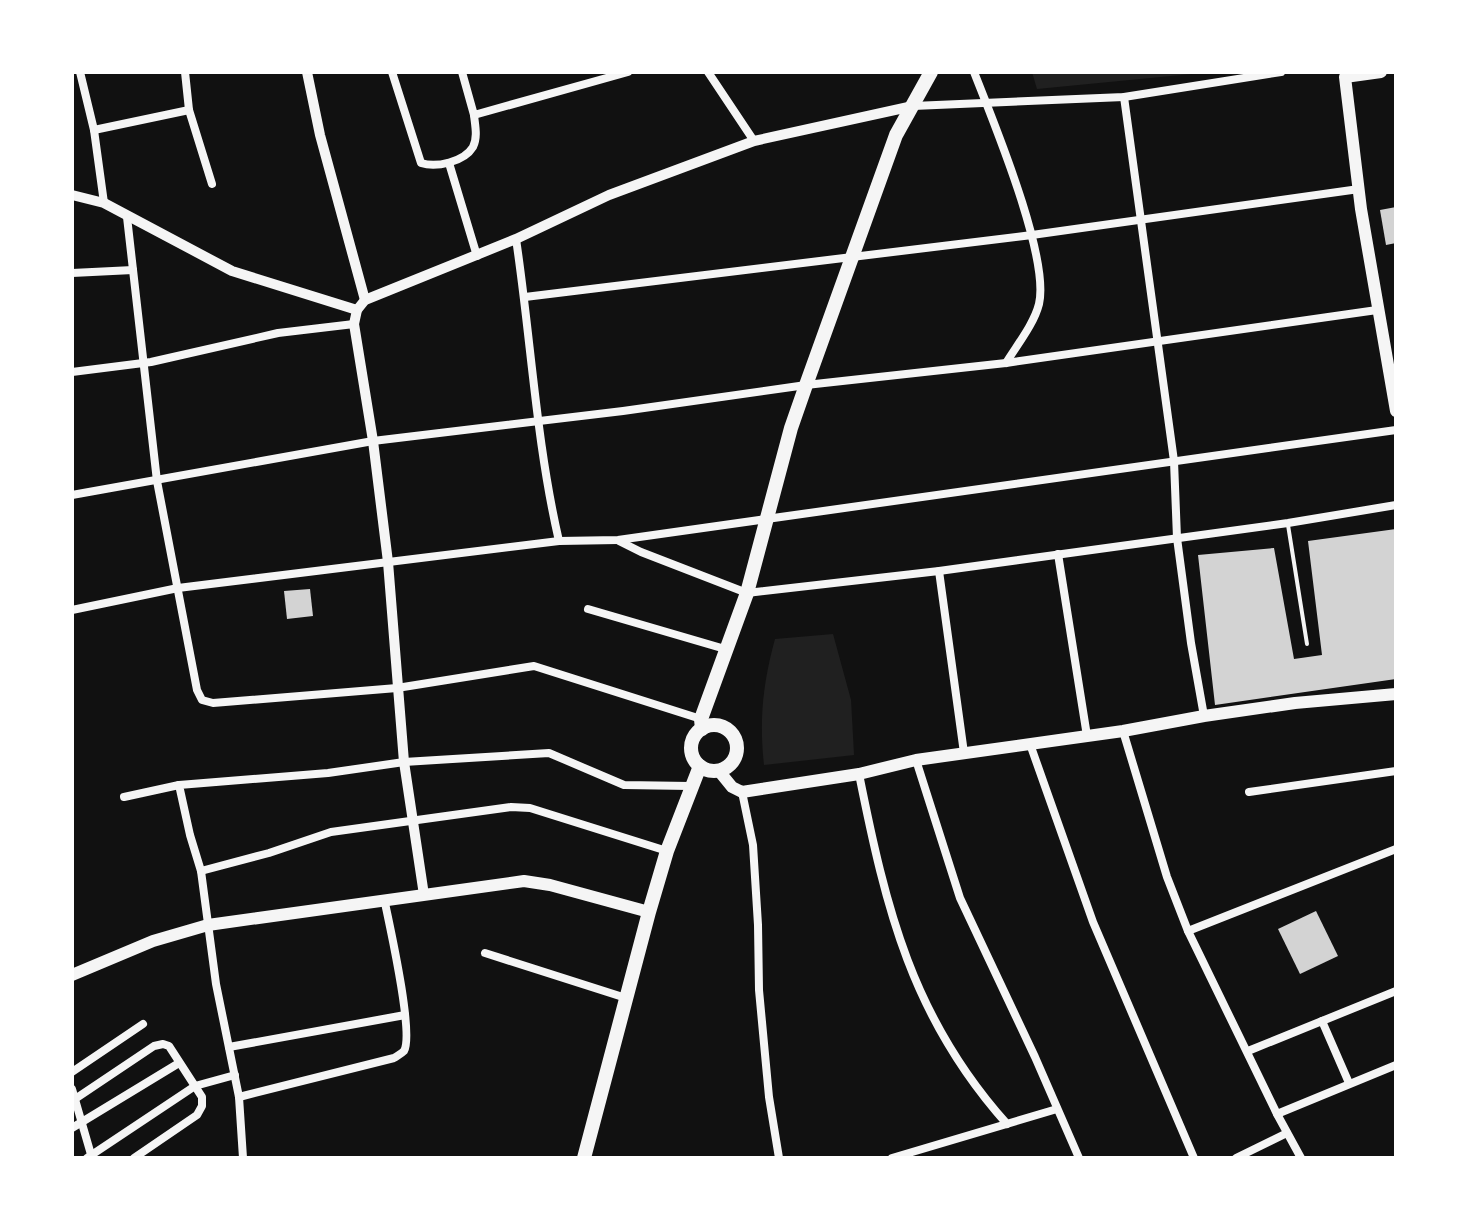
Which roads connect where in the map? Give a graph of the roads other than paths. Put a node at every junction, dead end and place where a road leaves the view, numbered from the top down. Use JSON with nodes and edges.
{"nodes":[{"id":1,"x":80,"y":72,"type":"edge"},
{"id":2,"x":185,"y":72,"type":"edge"},
{"id":3,"x":307,"y":72,"type":"edge"},
{"id":4,"x":392,"y":72,"type":"edge"},
{"id":5,"x":462,"y":72,"type":"edge"},
{"id":6,"x":628,"y":72,"type":"edge"},
{"id":7,"x":708,"y":72,"type":"edge"},
{"id":8,"x":931,"y":72,"type":"edge"},
{"id":9,"x":974,"y":72,"type":"edge"},
{"id":10,"x":1281,"y":72,"type":"edge"},
{"id":11,"x":1381,"y":72,"type":"edge"},
{"id":12,"x":1344,"y":74,"type":"edge"},
{"id":13,"x":1124,"y":97,"type":"junction"},
{"id":14,"x":986,"y":102,"type":"junction"},
{"id":15,"x":913,"y":106,"type":"junction"},
{"id":16,"x":189,"y":110,"type":"junction"},
{"id":17,"x":474,"y":115,"type":"junction"},
{"id":18,"x":94,"y":130,"type":"junction"},
{"id":19,"x":754,"y":141,"type":"junction"},
{"id":20,"x":449,"y":163,"type":"junction"},
{"id":21,"x":212,"y":184,"type":"dead end"},
{"id":22,"x":1359,"y":189,"type":"junction"},
{"id":23,"x":72,"y":195,"type":"edge"},
{"id":24,"x":104,"y":203,"type":"junction"},
{"id":25,"x":127,"y":217,"type":"junction"},
{"id":26,"x":1141,"y":221,"type":"junction"},
{"id":27,"x":1032,"y":235,"type":"junction"},
{"id":28,"x":516,"y":239,"type":"junction"},
{"id":29,"x":477,"y":256,"type":"junction"},
{"id":30,"x":852,"y":257,"type":"junction"},
{"id":31,"x":133,"y":270,"type":"junction"},
{"id":32,"x":72,"y":273,"type":"edge"},
{"id":33,"x":525,"y":297,"type":"junction"},
{"id":34,"x":365,"y":300,"type":"junction"},
{"id":35,"x":357,"y":310,"type":"junction"},
{"id":36,"x":1377,"y":310,"type":"junction"},
{"id":37,"x":354,"y":324,"type":"junction"},
{"id":38,"x":1157,"y":342,"type":"junction"},
{"id":39,"x":1391,"y":353,"type":"edge"},
{"id":40,"x":143,"y":362,"type":"junction"},
{"id":41,"x":1006,"y":363,"type":"junction"},
{"id":42,"x":72,"y":372,"type":"edge"},
{"id":43,"x":806,"y":385,"type":"junction"},
{"id":44,"x":1396,"y":411,"type":"edge"},
{"id":45,"x":540,"y":421,"type":"junction"},
{"id":46,"x":1396,"y":430,"type":"edge"},
{"id":47,"x":373,"y":441,"type":"junction"},
{"id":48,"x":1174,"y":461,"type":"junction"},
{"id":49,"x":157,"y":481,"type":"junction"},
{"id":50,"x":72,"y":495,"type":"edge"},
{"id":51,"x":1396,"y":505,"type":"edge"},
{"id":52,"x":767,"y":519,"type":"junction"},
{"id":53,"x":1288,"y":523,"type":"junction"},
{"id":54,"x":1177,"y":538,"type":"junction"},
{"id":55,"x":618,"y":540,"type":"junction"},
{"id":56,"x":559,"y":541,"type":"junction"},
{"id":57,"x":1058,"y":554,"type":"junction"},
{"id":58,"x":388,"y":562,"type":"junction"},
{"id":59,"x":939,"y":571,"type":"junction"},
{"id":60,"x":178,"y":588,"type":"junction"},
{"id":61,"x":747,"y":593,"type":"junction"},
{"id":62,"x":588,"y":609,"type":"dead end"},
{"id":63,"x":72,"y":610,"type":"edge"},
{"id":64,"x":1307,"y":644,"type":"dead end"},
{"id":65,"x":725,"y":649,"type":"junction"},
{"id":66,"x":397,"y":688,"type":"junction"},
{"id":67,"x":1396,"y":694,"type":"edge"},
{"id":68,"x":1204,"y":716,"type":"junction"},
{"id":69,"x":703,"y":719,"type":"junction"},
{"id":70,"x":1123,"y":731,"type":"junction"},
{"id":71,"x":1087,"y":736,"type":"junction"},
{"id":72,"x":1030,"y":744,"type":"junction"},
{"id":73,"x":964,"y":753,"type":"junction"},
{"id":74,"x":916,"y":760,"type":"junction"},
{"id":75,"x":404,"y":762,"type":"junction"},
{"id":76,"x":700,"y":766,"type":"junction"},
{"id":77,"x":719,"y":771,"type":"junction"},
{"id":78,"x":1396,"y":771,"type":"edge"},
{"id":79,"x":859,"y":774,"type":"junction"},
{"id":80,"x":179,"y":785,"type":"junction"},
{"id":81,"x":690,"y":786,"type":"junction"},
{"id":82,"x":742,"y":792,"type":"junction"},
{"id":83,"x":1249,"y":792,"type":"dead end"},
{"id":84,"x":124,"y":797,"type":"dead end"},
{"id":85,"x":411,"y":821,"type":"junction"},
{"id":86,"x":1396,"y":849,"type":"edge"},
{"id":87,"x":667,"y":851,"type":"junction"},
{"id":88,"x":201,"y":871,"type":"junction"},
{"id":89,"x":424,"y":895,"type":"junction"},
{"id":90,"x":385,"y":903,"type":"junction"},
{"id":91,"x":649,"y":912,"type":"junction"},
{"id":92,"x":208,"y":925,"type":"junction"},
{"id":93,"x":1188,"y":931,"type":"junction"},
{"id":94,"x":485,"y":953,"type":"dead end"},
{"id":95,"x":72,"y":975,"type":"edge"},
{"id":96,"x":1396,"y":991,"type":"edge"},
{"id":97,"x":626,"y":998,"type":"junction"},
{"id":98,"x":405,"y":1015,"type":"junction"},
{"id":99,"x":1322,"y":1021,"type":"junction"},
{"id":100,"x":143,"y":1024,"type":"dead end"},
{"id":101,"x":229,"y":1047,"type":"junction"},
{"id":102,"x":1248,"y":1051,"type":"junction"},
{"id":103,"x":179,"y":1063,"type":"junction"},
{"id":104,"x":1396,"y":1065,"type":"edge"},
{"id":105,"x":72,"y":1072,"type":"edge"},
{"id":106,"x":235,"y":1075,"type":"junction"},
{"id":107,"x":1349,"y":1083,"type":"junction"},
{"id":108,"x":195,"y":1086,"type":"junction"},
{"id":109,"x":72,"y":1089,"type":"edge"},
{"id":110,"x":239,"y":1097,"type":"junction"},
{"id":111,"x":75,"y":1099,"type":"junction"},
{"id":112,"x":1057,"y":1109,"type":"junction"},
{"id":113,"x":1277,"y":1114,"type":"junction"},
{"id":114,"x":82,"y":1121,"type":"junction"},
{"id":115,"x":1007,"y":1124,"type":"junction"},
{"id":116,"x":72,"y":1128,"type":"edge"},
{"id":117,"x":1287,"y":1133,"type":"junction"},
{"id":118,"x":90,"y":1157,"type":"edge"},
{"id":119,"x":134,"y":1158,"type":"edge"},
{"id":120,"x":243,"y":1158,"type":"edge"},
{"id":121,"x":584,"y":1158,"type":"edge"},
{"id":122,"x":779,"y":1158,"type":"edge"},
{"id":123,"x":892,"y":1158,"type":"edge"},
{"id":124,"x":1079,"y":1158,"type":"edge"},
{"id":125,"x":1194,"y":1158,"type":"edge"},
{"id":126,"x":1236,"y":1158,"type":"edge"},
{"id":127,"x":1301,"y":1158,"type":"edge"}],
"edges":[{"from":1,"to":18,"type":"street"},
{"from":2,"to":16,"type":"street"},
{"from":3,"to":34,"type":"street"},
{"from":4,"to":20,"type":"street"},
{"from":5,"to":17,"type":"street"},
{"from":6,"to":17,"type":"street"},
{"from":7,"to":19,"type":"street"},
{"from":8,"to":15,"type":"main road"},
{"from":9,"to":14,"type":"street"},
{"from":10,"to":13,"type":"street"},
{"from":11,"to":12,"type":"main road"},
{"from":12,"to":22,"type":"main road"},
{"from":13,"to":14,"type":"street"},
{"from":13,"to":26,"type":"street"},
{"from":14,"to":15,"type":"street"},
{"from":14,"to":27,"type":"street"},
{"from":15,"to":19,"type":"street"},
{"from":15,"to":30,"type":"main road"},
{"from":16,"to":18,"type":"street"},
{"from":16,"to":21,"type":"street"},
{"from":17,"to":20,"type":"street"},
{"from":18,"to":24,"type":"street"},
{"from":19,"to":28,"type":"street"},
{"from":20,"to":29,"type":"street"},
{"from":22,"to":26,"type":"street"},
{"from":22,"to":36,"type":"main road"},
{"from":23,"to":24,"type":"street"},
{"from":24,"to":25,"type":"street"},
{"from":25,"to":31,"type":"street"},
{"from":25,"to":35,"type":"street"},
{"from":26,"to":27,"type":"street"},
{"from":26,"to":38,"type":"street"},
{"from":27,"to":30,"type":"street"},
{"from":27,"to":41,"type":"street"},
{"from":28,"to":29,"type":"street"},
{"from":28,"to":33,"type":"street"},
{"from":29,"to":34,"type":"street"},
{"from":30,"to":33,"type":"street"},
{"from":30,"to":43,"type":"main road"},
{"from":31,"to":32,"type":"street"},
{"from":31,"to":40,"type":"street"},
{"from":33,"to":45,"type":"street"},
{"from":34,"to":35,"type":"street"},
{"from":35,"to":37,"type":"street"},
{"from":36,"to":38,"type":"street"},
{"from":36,"to":39,"type":"main road"},
{"from":37,"to":40,"type":"street"},
{"from":37,"to":47,"type":"street"},
{"from":38,"to":41,"type":"street"},
{"from":38,"to":48,"type":"street"},
{"from":39,"to":44,"type":"main road"},
{"from":40,"to":42,"type":"street"},
{"from":40,"to":49,"type":"street"},
{"from":41,"to":43,"type":"street"},
{"from":43,"to":45,"type":"street"},
{"from":43,"to":52,"type":"main road"},
{"from":45,"to":47,"type":"street"},
{"from":45,"to":56,"type":"street"},
{"from":46,"to":48,"type":"street"},
{"from":47,"to":49,"type":"street"},
{"from":47,"to":58,"type":"street"},
{"from":48,"to":52,"type":"street"},
{"from":48,"to":54,"type":"street"},
{"from":49,"to":50,"type":"street"},
{"from":49,"to":60,"type":"street"},
{"from":51,"to":53,"type":"street"},
{"from":52,"to":55,"type":"street"},
{"from":52,"to":61,"type":"main road"},
{"from":53,"to":54,"type":"street"},
{"from":53,"to":64,"type":"lane"},
{"from":54,"to":57,"type":"street"},
{"from":54,"to":68,"type":"street"},
{"from":55,"to":56,"type":"street"},
{"from":55,"to":61,"type":"street"},
{"from":56,"to":58,"type":"street"},
{"from":57,"to":59,"type":"street"},
{"from":57,"to":71,"type":"street"},
{"from":58,"to":60,"type":"street"},
{"from":58,"to":66,"type":"street"},
{"from":59,"to":61,"type":"street"},
{"from":59,"to":73,"type":"street"},
{"from":60,"to":63,"type":"street"},
{"from":60,"to":66,"type":"street"},
{"from":61,"to":65,"type":"main road"},
{"from":62,"to":65,"type":"street"},
{"from":65,"to":69,"type":"main road"},
{"from":66,"to":69,"type":"street"},
{"from":66,"to":75,"type":"street"},
{"from":67,"to":68,"type":"main road"},
{"from":68,"to":70,"type":"main road"},
{"from":69,"to":76,"type":"main road"},
{"from":69,"to":77,"type":"main road"},
{"from":70,"to":71,"type":"main road"},
{"from":70,"to":93,"type":"street"},
{"from":71,"to":72,"type":"main road"},
{"from":72,"to":73,"type":"main road"},
{"from":72,"to":125,"type":"street"},
{"from":73,"to":74,"type":"main road"},
{"from":74,"to":79,"type":"main road"},
{"from":74,"to":112,"type":"street"},
{"from":75,"to":80,"type":"street"},
{"from":75,"to":81,"type":"street"},
{"from":75,"to":85,"type":"street"},
{"from":76,"to":77,"type":"main road"},
{"from":76,"to":81,"type":"main road"},
{"from":77,"to":82,"type":"main road"},
{"from":78,"to":83,"type":"street"},
{"from":79,"to":82,"type":"main road"},
{"from":79,"to":115,"type":"street"},
{"from":80,"to":84,"type":"street"},
{"from":80,"to":88,"type":"street"},
{"from":81,"to":87,"type":"main road"},
{"from":82,"to":122,"type":"street"},
{"from":85,"to":87,"type":"street"},
{"from":85,"to":88,"type":"street"},
{"from":85,"to":89,"type":"street"},
{"from":86,"to":93,"type":"street"},
{"from":87,"to":91,"type":"main road"},
{"from":88,"to":92,"type":"street"},
{"from":89,"to":90,"type":"main road"},
{"from":89,"to":91,"type":"main road"},
{"from":90,"to":92,"type":"main road"},
{"from":90,"to":98,"type":"street"},
{"from":91,"to":97,"type":"main road"},
{"from":92,"to":95,"type":"main road"},
{"from":92,"to":101,"type":"street"},
{"from":93,"to":102,"type":"street"},
{"from":94,"to":97,"type":"street"},
{"from":96,"to":99,"type":"street"},
{"from":97,"to":121,"type":"main road"},
{"from":98,"to":101,"type":"street"},
{"from":98,"to":110,"type":"street"},
{"from":99,"to":102,"type":"street"},
{"from":99,"to":107,"type":"street"},
{"from":100,"to":105,"type":"street"},
{"from":101,"to":106,"type":"street"},
{"from":102,"to":113,"type":"street"},
{"from":103,"to":108,"type":"street"},
{"from":103,"to":111,"type":"street"},
{"from":103,"to":114,"type":"street"},
{"from":104,"to":107,"type":"street"},
{"from":106,"to":108,"type":"street"},
{"from":106,"to":110,"type":"street"},
{"from":107,"to":113,"type":"street"},
{"from":108,"to":118,"type":"street"},
{"from":108,"to":119,"type":"street"},
{"from":109,"to":111,"type":"street"},
{"from":110,"to":120,"type":"street"},
{"from":111,"to":114,"type":"street"},
{"from":112,"to":115,"type":"street"},
{"from":112,"to":124,"type":"street"},
{"from":113,"to":117,"type":"street"},
{"from":114,"to":116,"type":"street"},
{"from":114,"to":118,"type":"street"},
{"from":115,"to":123,"type":"street"},
{"from":117,"to":126,"type":"street"},
{"from":117,"to":127,"type":"street"}]}
